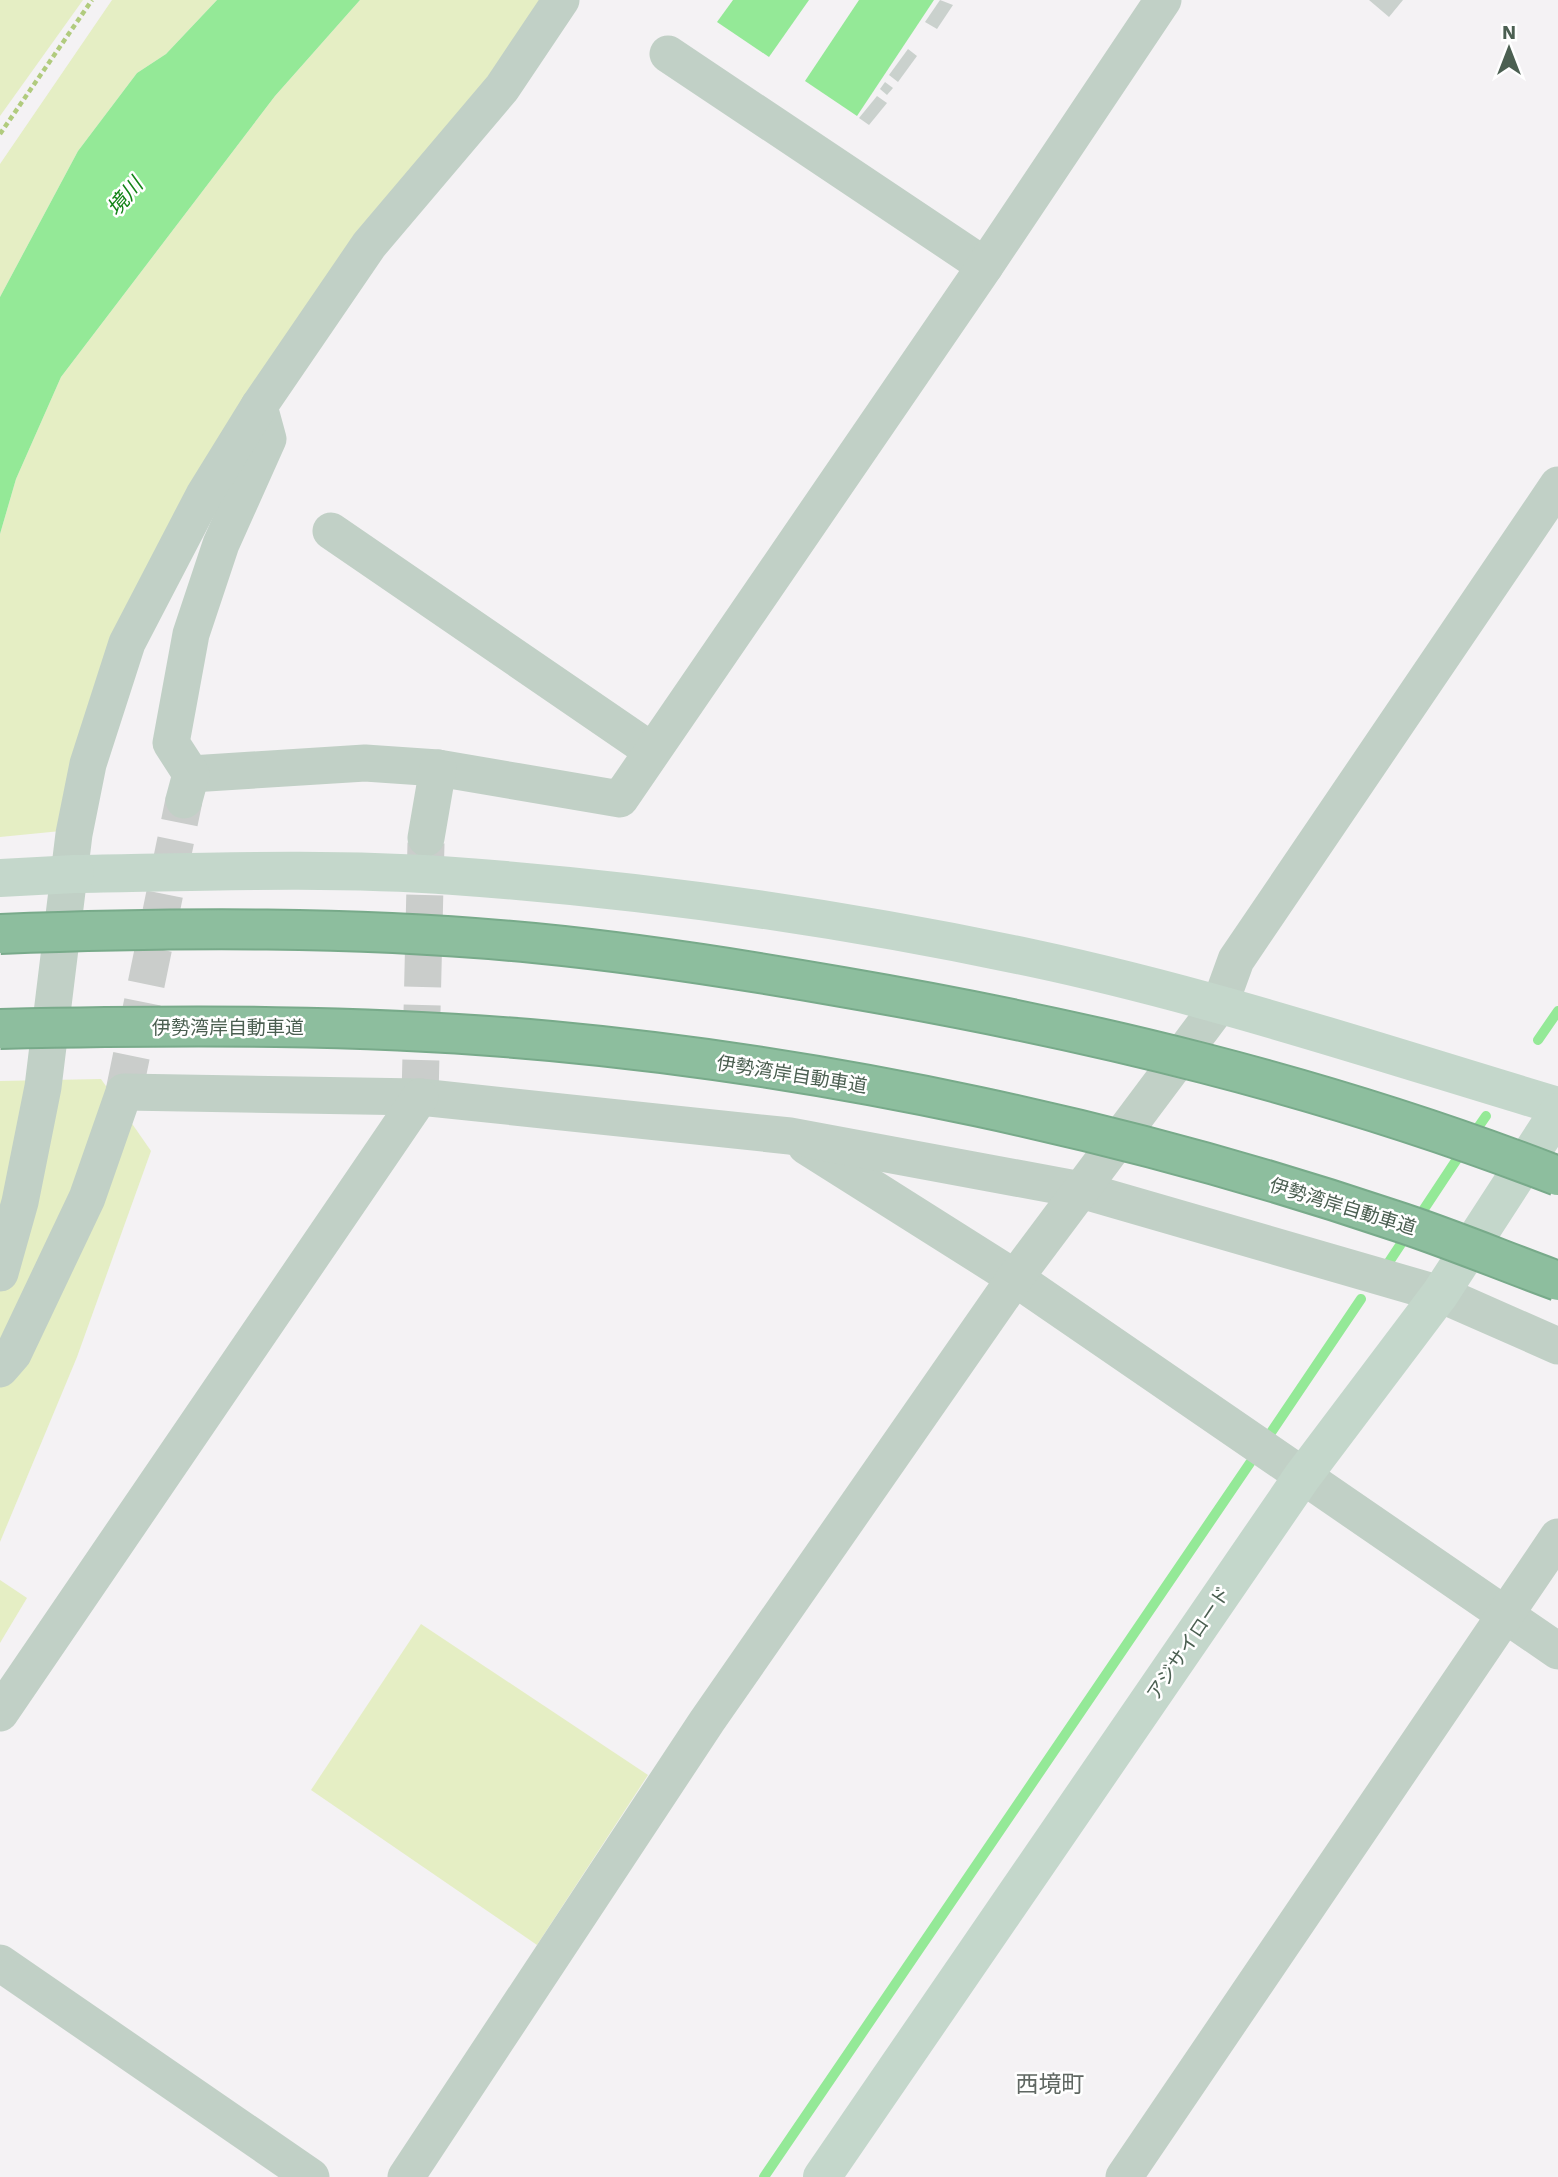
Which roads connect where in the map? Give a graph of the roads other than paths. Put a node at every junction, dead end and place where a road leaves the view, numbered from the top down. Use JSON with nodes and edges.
{"nodes":[{"id":1,"x":562,"y":0,"type":"edge"},
{"id":2,"x":1163,"y":0,"type":"edge"},
{"id":3,"x":668,"y":54,"type":"dead end"},
{"id":4,"x":985,"y":266,"type":"junction"},
{"id":5,"x":259,"y":407,"type":"junction"},
{"id":6,"x":1558,"y":485,"type":"edge"},
{"id":7,"x":331,"y":531,"type":"dead end"},
{"id":8,"x":652,"y":751,"type":"junction"},
{"id":9,"x":438,"y":768,"type":"junction"},
{"id":10,"x":426,"y":838,"type":"tunnel mouth"},
{"id":11,"x":0,"y":878,"type":"edge"},
{"id":12,"x":0,"y":934,"type":"edge"},
{"id":13,"x":1220,"y":1004,"type":"junction"},
{"id":14,"x":0,"y":1030,"type":"edge"},
{"id":15,"x":420,"y":1097,"type":"junction"},
{"id":16,"x":1558,"y":1106,"type":"edge"},
{"id":17,"x":1558,"y":1112,"type":"edge"},
{"id":18,"x":790,"y":1136,"type":"junction"},
{"id":19,"x":1558,"y":1176,"type":"edge"},
{"id":20,"x":1081,"y":1189,"type":"junction"},
{"id":21,"x":0,"y":1273,"type":"edge"},
{"id":22,"x":1015,"y":1278,"type":"junction"},
{"id":23,"x":1558,"y":1282,"type":"edge"},
{"id":24,"x":1440,"y":1294,"type":"junction"},
{"id":25,"x":1558,"y":1346,"type":"edge"},
{"id":26,"x":0,"y":1369,"type":"edge"},
{"id":27,"x":1301,"y":1478,"type":"junction"},
{"id":28,"x":1558,"y":1537,"type":"edge"},
{"id":29,"x":1504,"y":1614,"type":"junction"},
{"id":30,"x":1558,"y":1651,"type":"edge"},
{"id":31,"x":0,"y":1713,"type":"edge"},
{"id":32,"x":0,"y":1963,"type":"edge"},
{"id":33,"x":311,"y":2177,"type":"edge"},
{"id":34,"x":405,"y":2177,"type":"edge"},
{"id":35,"x":822,"y":2177,"type":"edge"},
{"id":36,"x":1124,"y":2177,"type":"edge"}],
"edges":[{"from":1,"to":5,"type":"street"},
{"from":2,"to":4,"type":"street"},
{"from":3,"to":4,"type":"street"},
{"from":4,"to":8,"type":"street"},
{"from":5,"to":9,"type":"street"},
{"from":5,"to":21,"type":"street"},
{"from":6,"to":13,"type":"street"},
{"from":7,"to":8,"type":"street"},
{"from":8,"to":9,"type":"street"},
{"from":9,"to":10,"type":"street"},
{"from":11,"to":13,"type":"street","bridge":true},
{"from":12,"to":19,"type":"highway","bridge":true},
{"from":13,"to":16,"type":"street"},
{"from":13,"to":20,"type":"street"},
{"from":14,"to":23,"type":"highway","name":"伊勢湾岸自動車道","bridge":true},
{"from":15,"to":18,"type":"street"},
{"from":15,"to":26,"type":"street"},
{"from":15,"to":31,"type":"street"},
{"from":17,"to":24,"type":"street","name":"アジサイロード"},
{"from":18,"to":20,"type":"street"},
{"from":18,"to":22,"type":"street"},
{"from":20,"to":22,"type":"street"},
{"from":20,"to":24,"type":"street"},
{"from":22,"to":27,"type":"street"},
{"from":22,"to":34,"type":"street"},
{"from":24,"to":25,"type":"street"},
{"from":24,"to":27,"type":"street","name":"アジサイロード"},
{"from":27,"to":29,"type":"street"},
{"from":27,"to":35,"type":"street","name":"アジサイロード"},
{"from":28,"to":29,"type":"street"},
{"from":29,"to":30,"type":"street"},
{"from":29,"to":36,"type":"street"},
{"from":32,"to":33,"type":"street"}]}
